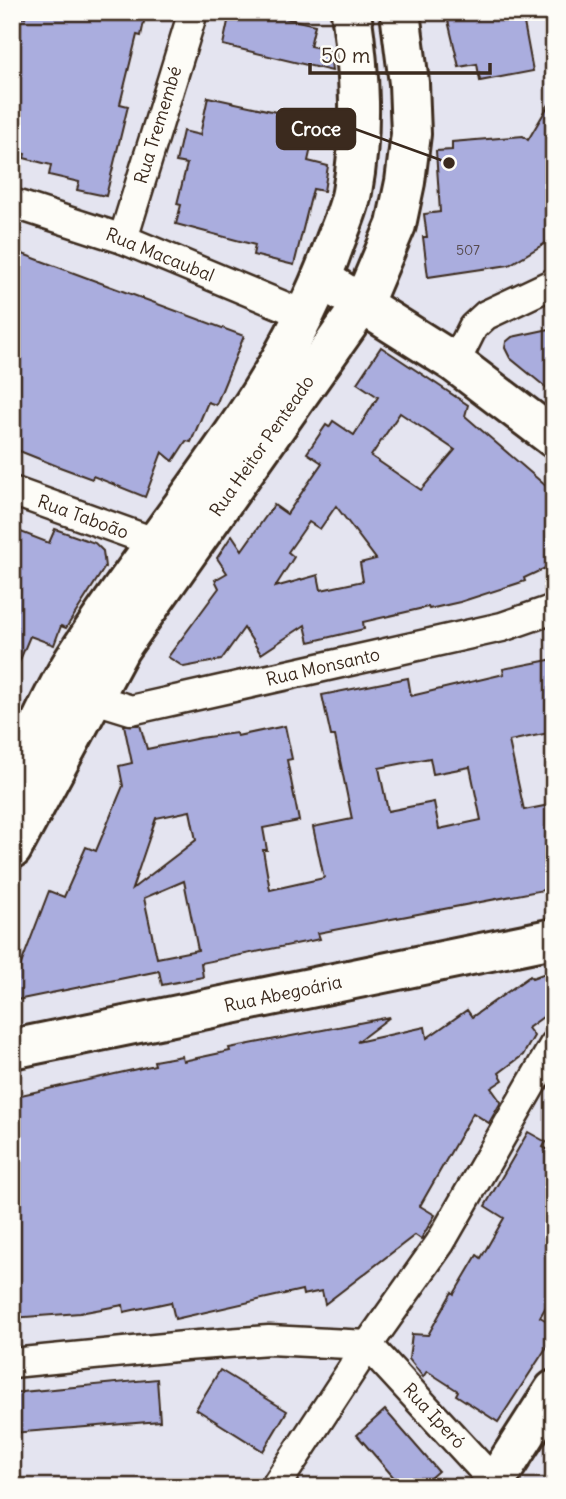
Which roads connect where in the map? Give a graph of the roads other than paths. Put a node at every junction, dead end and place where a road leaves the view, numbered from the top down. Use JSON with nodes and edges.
{"nodes":[{"id":1,"x":193,"y":12,"type":"edge"},
{"id":2,"x":351,"y":12,"type":"edge"},
{"id":3,"x":400,"y":12,"type":"edge"},
{"id":4,"x":12,"y":203,"type":"edge"},
{"id":5,"x":123,"y":239,"type":"junction"},
{"id":6,"x":323,"y":279,"type":"junction"},
{"id":7,"x":554,"y":283,"type":"edge"},
{"id":8,"x":363,"y":303,"type":"junction"},
{"id":9,"x":305,"y":316,"type":"junction"},
{"id":10,"x":455,"y":363,"type":"junction"},
{"id":11,"x":554,"y":438,"type":"edge"},
{"id":12,"x":12,"y":491,"type":"edge"},
{"id":13,"x":154,"y":542,"type":"junction"},
{"id":14,"x":554,"y":609,"type":"edge"},
{"id":15,"x":92,"y":698,"type":"junction"},
{"id":16,"x":12,"y":783,"type":"edge"},
{"id":17,"x":12,"y":849,"type":"edge"},
{"id":18,"x":554,"y":938,"type":"edge"},
{"id":19,"x":554,"y":1045,"type":"edge"},
{"id":20,"x":12,"y":1049,"type":"edge"},
{"id":21,"x":368,"y":1345,"type":"junction"},
{"id":22,"x":12,"y":1363,"type":"edge"},
{"id":23,"x":554,"y":1390,"type":"edge"},
{"id":24,"x":496,"y":1485,"type":"edge"},
{"id":25,"x":275,"y":1487,"type":"edge"}],
"edges":[{"from":1,"to":5,"type":"street","name":"Rua Tremembé"},
{"from":2,"to":6,"type":"main road","name":"Rua Heitor Penteado"},
{"from":3,"to":8,"type":"main road","name":"Rua Heitor Penteado"},
{"from":4,"to":5,"type":"street","name":"Rua Macaubal"},
{"from":5,"to":9,"type":"street","name":"Rua Macaubal"},
{"from":6,"to":8,"type":"main road"},
{"from":6,"to":9,"type":"main road","name":"Rua Heitor Penteado"},
{"from":7,"to":10,"type":"street"},
{"from":8,"to":10,"type":"main road"},
{"from":8,"to":15,"type":"main road","name":"Rua Heitor Penteado"},
{"from":9,"to":13,"type":"main road","name":"Rua Heitor Penteado"},
{"from":10,"to":11,"type":"main road"},
{"from":12,"to":13,"type":"street","name":"Rua Taboão"},
{"from":13,"to":16,"type":"main road","name":"Rua Heitor Penteado"},
{"from":14,"to":15,"type":"street","name":"Rua Monsanto"},
{"from":15,"to":17,"type":"main road","name":"Rua Heitor Penteado"},
{"from":18,"to":20,"type":"main road","name":"Rua Abegoária"},
{"from":19,"to":21,"type":"street"},
{"from":21,"to":22,"type":"street"},
{"from":21,"to":24,"type":"street","name":"Rua Iperó"},
{"from":21,"to":25,"type":"street"},
{"from":23,"to":24,"type":"main road"}]}
